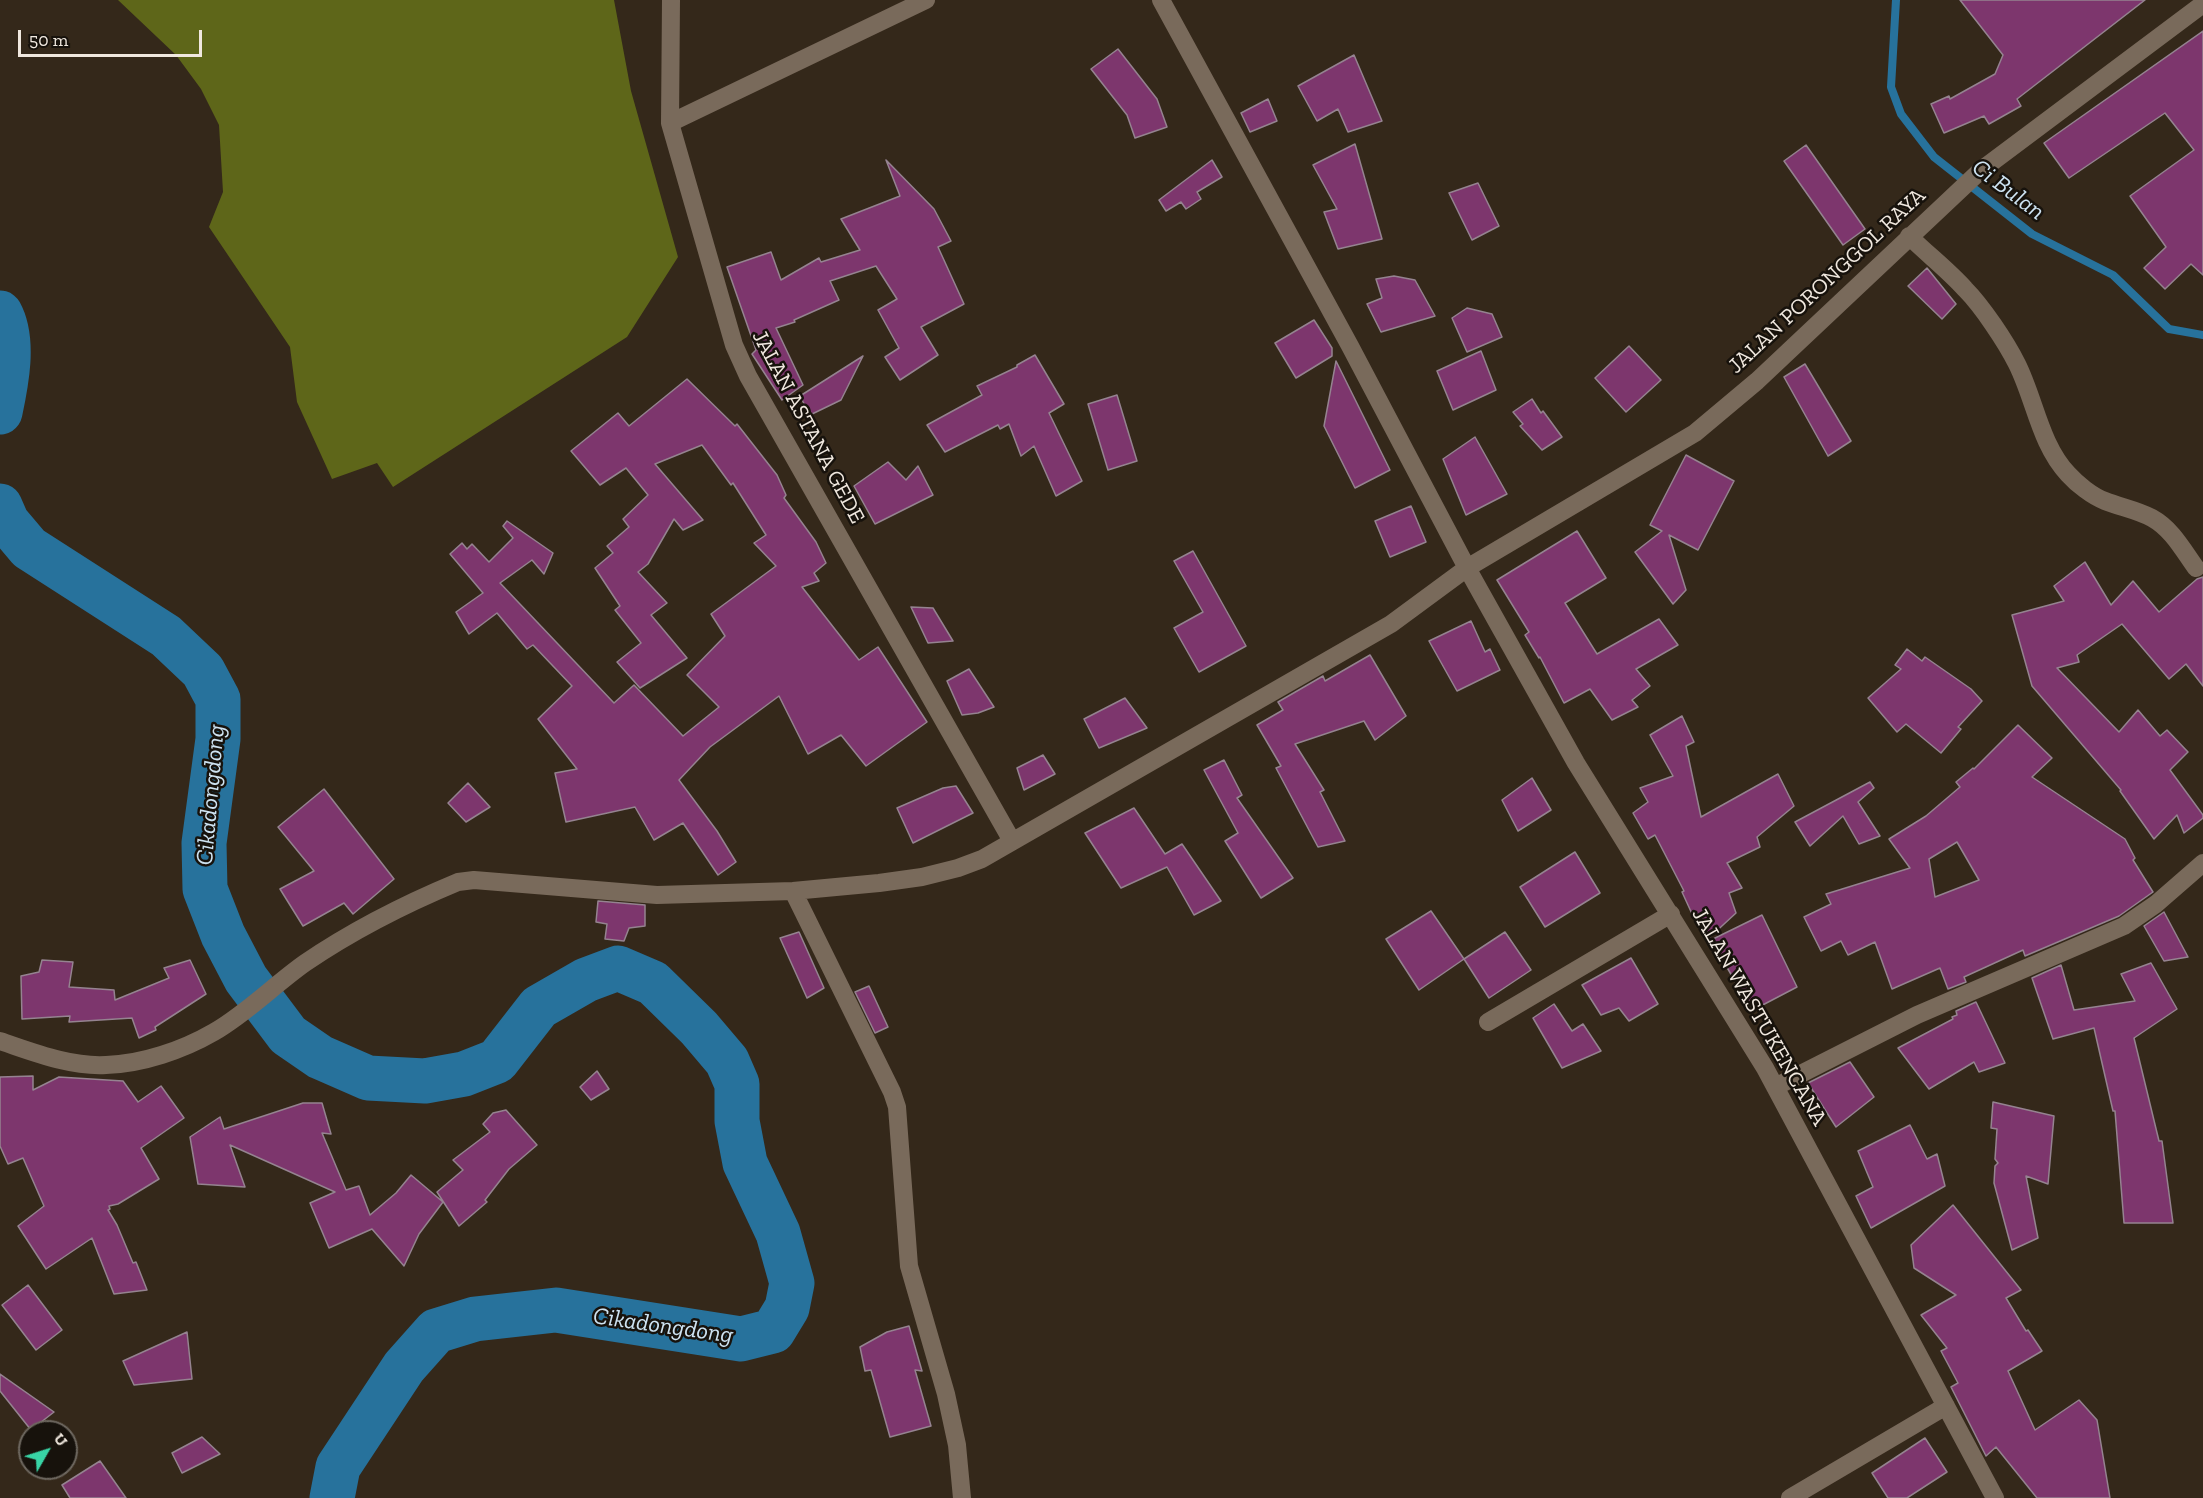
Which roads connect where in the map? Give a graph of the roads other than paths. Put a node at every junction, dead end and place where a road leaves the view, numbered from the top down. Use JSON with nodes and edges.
{"nodes":[{"id":1,"x":671,"y":0,"type":"edge"},
{"id":2,"x":926,"y":0,"type":"edge"},
{"id":3,"x":1161,"y":0,"type":"edge"},
{"id":4,"x":2203,"y":4,"type":"edge"},
{"id":5,"x":670,"y":123,"type":"junction"},
{"id":6,"x":1909,"y":236,"type":"junction"},
{"id":7,"x":1467,"y":568,"type":"junction"},
{"id":8,"x":2196,"y":568,"type":"dead end"},
{"id":9,"x":1012,"y":841,"type":"junction"},
{"id":10,"x":2203,"y":862,"type":"edge"},
{"id":11,"x":793,"y":891,"type":"junction"},
{"id":12,"x":1671,"y":914,"type":"junction"},
{"id":13,"x":1488,"y":1022,"type":"dead end"},
{"id":14,"x":0,"y":1041,"type":"edge"},
{"id":15,"x":1775,"y":1087,"type":"junction"},
{"id":16,"x":1946,"y":1406,"type":"junction"},
{"id":17,"x":962,"y":1498,"type":"edge"},
{"id":18,"x":1790,"y":1498,"type":"edge"},
{"id":19,"x":1995,"y":1498,"type":"edge"}],
"edges":[{"from":1,"to":5,"type":"street","name":"JALAN ASTANA GEDE"},
{"from":2,"to":5,"type":"street"},
{"from":3,"to":7,"type":"street","name":"JALAN WASTUKENCANA"},
{"from":4,"to":6,"type":"street","name":"JALAN PORONGGOL RAYA"},
{"from":5,"to":9,"type":"street","name":"JALAN ASTANA GEDE"},
{"from":6,"to":7,"type":"street","name":"JALAN PORONGGOL RAYA"},
{"from":6,"to":8,"type":"street"},
{"from":7,"to":9,"type":"street","name":"JALAN PORONGGOL RAYA"},
{"from":7,"to":12,"type":"street","name":"JALAN WASTUKENCANA"},
{"from":9,"to":11,"type":"street","name":"JALAN PORONGGOL RAYA"},
{"from":10,"to":15,"type":"street"},
{"from":11,"to":14,"type":"street","name":"JALAN PORONGGOL RAYA"},
{"from":11,"to":17,"type":"street"},
{"from":12,"to":13,"type":"street"},
{"from":12,"to":15,"type":"street","name":"JALAN WASTUKENCANA"},
{"from":15,"to":16,"type":"street","name":"JALAN WASTUKENCANA"},
{"from":16,"to":18,"type":"street"},
{"from":16,"to":19,"type":"street","name":"JALAN WASTUKENCANA"}]}
